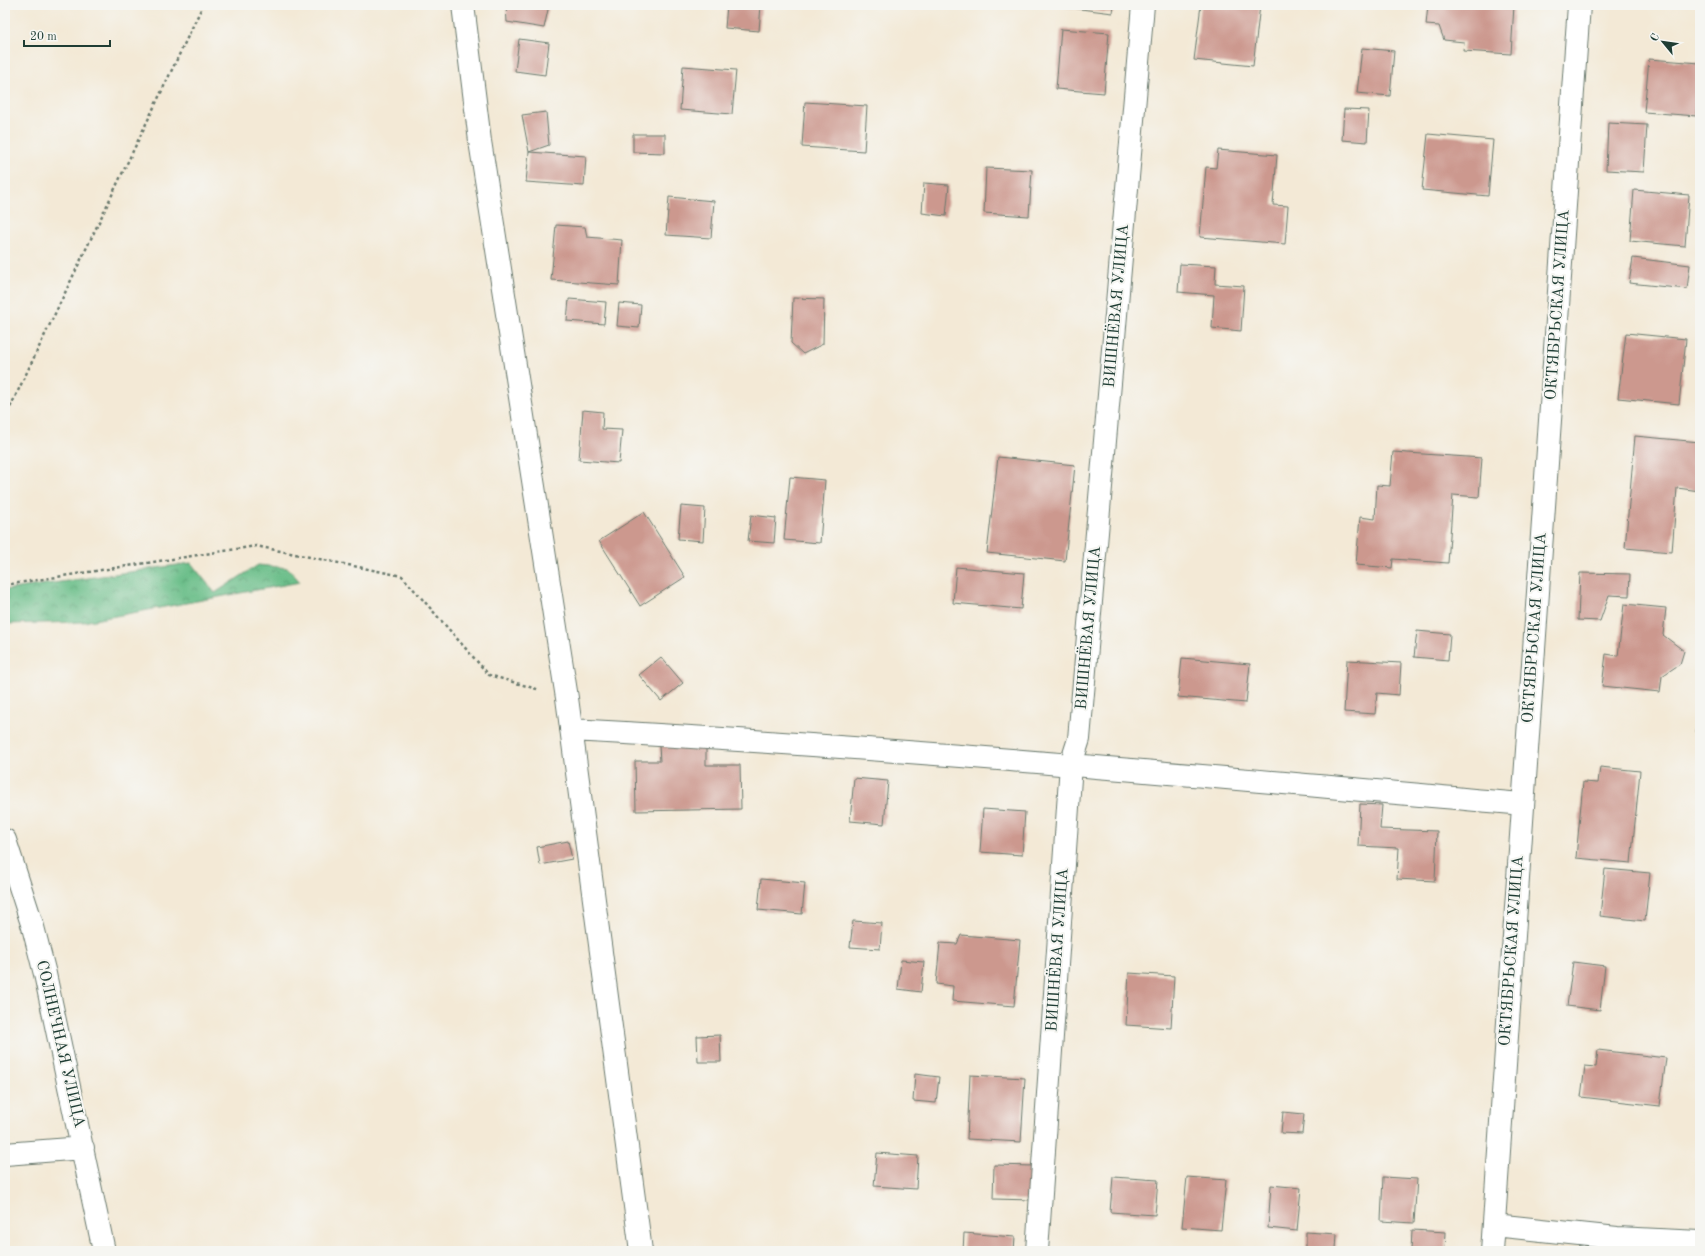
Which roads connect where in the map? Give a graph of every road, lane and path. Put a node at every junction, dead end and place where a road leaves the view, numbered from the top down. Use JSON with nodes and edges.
{"nodes":[{"id":1,"x":203,"y":5,"type":"edge"},
{"id":2,"x":463,"y":5,"type":"edge"},
{"id":3,"x":1143,"y":5,"type":"edge"},
{"id":4,"x":1578,"y":5,"type":"edge"},
{"id":5,"x":5,"y":418,"type":"edge"},
{"id":6,"x":5,"y":585,"type":"edge"},
{"id":7,"x":567,"y":698,"type":"junction"},
{"id":8,"x":571,"y":730,"type":"junction"},
{"id":9,"x":1071,"y":764,"type":"junction"},
{"id":10,"x":1522,"y":804,"type":"junction"},
{"id":11,"x":5,"y":840,"type":"edge"},
{"id":12,"x":83,"y":1148,"type":"junction"},
{"id":13,"x":5,"y":1154,"type":"edge"},
{"id":14,"x":1494,"y":1225,"type":"junction"},
{"id":15,"x":1700,"y":1242,"type":"edge"},
{"id":16,"x":104,"y":1251,"type":"edge"},
{"id":17,"x":641,"y":1251,"type":"edge"},
{"id":18,"x":1037,"y":1251,"type":"edge"},
{"id":19,"x":1492,"y":1251,"type":"edge"}],
"edges":[{"from":1,"to":5,"type":"path"},
{"from":2,"to":7,"type":"street"},
{"from":3,"to":9,"type":"street","name":"ВИШНЁВАЯ УЛИЦА"},
{"from":4,"to":10,"type":"street","name":"ОКТЯБРЬСКАЯ УЛИЦА"},
{"from":6,"to":7,"type":"path"},
{"from":7,"to":8,"type":"street"},
{"from":8,"to":9,"type":"street"},
{"from":8,"to":17,"type":"street"},
{"from":9,"to":10,"type":"street"},
{"from":9,"to":18,"type":"street","name":"ВИШНЁВАЯ УЛИЦА"},
{"from":10,"to":14,"type":"street","name":"ОКТЯБРЬСКАЯ УЛИЦА"},
{"from":11,"to":12,"type":"street","name":"СОЛНЕЧНАЯ УЛИЦА"},
{"from":12,"to":13,"type":"street"},
{"from":12,"to":16,"type":"street","name":"СОЛНЕЧНАЯ УЛИЦА"},
{"from":14,"to":15,"type":"street"},
{"from":14,"to":19,"type":"street","name":"ОКТЯБРЬСКАЯ УЛИЦА"}]}
